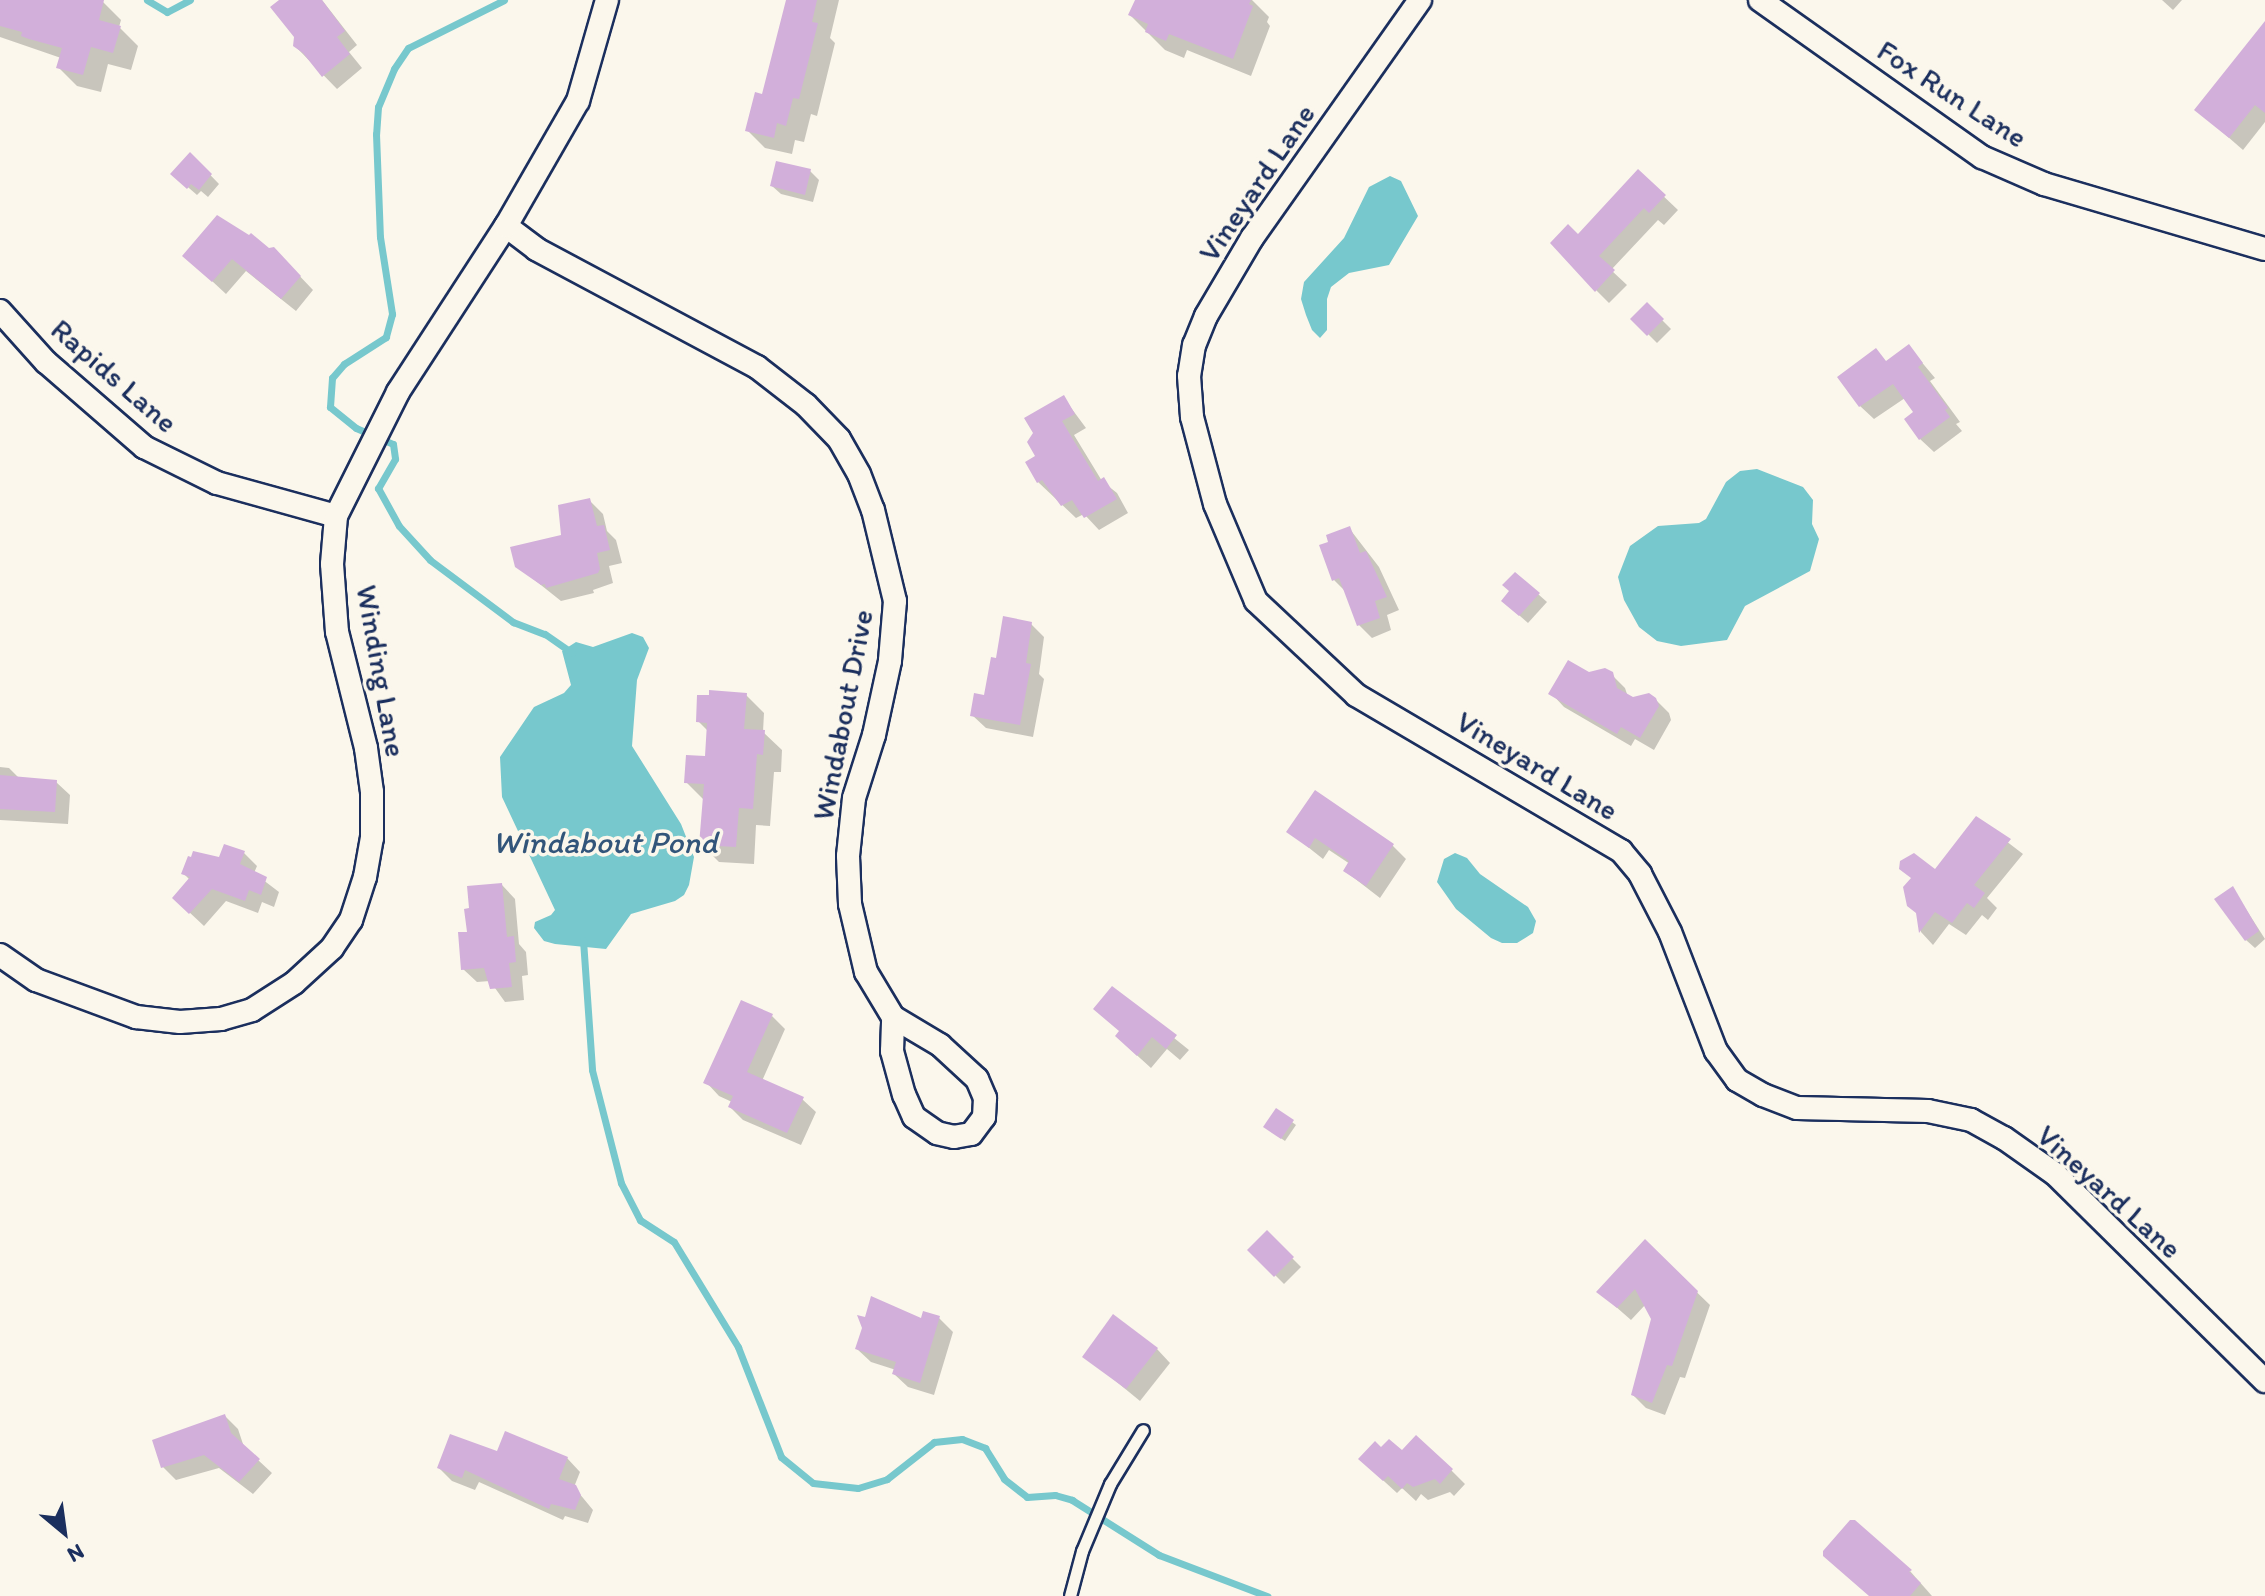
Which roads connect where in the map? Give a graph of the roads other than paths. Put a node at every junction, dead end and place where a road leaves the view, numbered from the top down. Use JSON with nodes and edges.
{"nodes":[{"id":1,"x":607,"y":0,"type":"edge"},
{"id":2,"x":1420,"y":0,"type":"edge"},
{"id":3,"x":1760,"y":0,"type":"edge"},
{"id":4,"x":506,"y":226,"type":"junction"},
{"id":5,"x":2265,"y":249,"type":"edge"},
{"id":6,"x":0,"y":311,"type":"edge"},
{"id":7,"x":336,"y":516,"type":"junction"},
{"id":8,"x":0,"y":955,"type":"edge"},
{"id":9,"x":893,"y":1017,"type":"junction"},
{"id":10,"x":2265,"y":1381,"type":"edge"},
{"id":11,"x":1143,"y":1430,"type":"dead end"},
{"id":12,"x":1070,"y":1596,"type":"edge"}],
"edges":[{"from":1,"to":4,"type":"street","name":"Winding Lane"},
{"from":2,"to":10,"type":"street","name":"Vineyard Lane"},
{"from":3,"to":5,"type":"street","name":"Fox Run Lane"},
{"from":4,"to":7,"type":"street","name":"Winding Lane"},
{"from":4,"to":9,"type":"street","name":"Windabout Drive"},
{"from":6,"to":7,"type":"street","name":"Rapids Lane"},
{"from":7,"to":8,"type":"street","name":"Winding Lane"},
{"from":9,"to":9,"type":"street","name":"Windabout Drive"},
{"from":11,"to":12,"type":"lane"}]}
